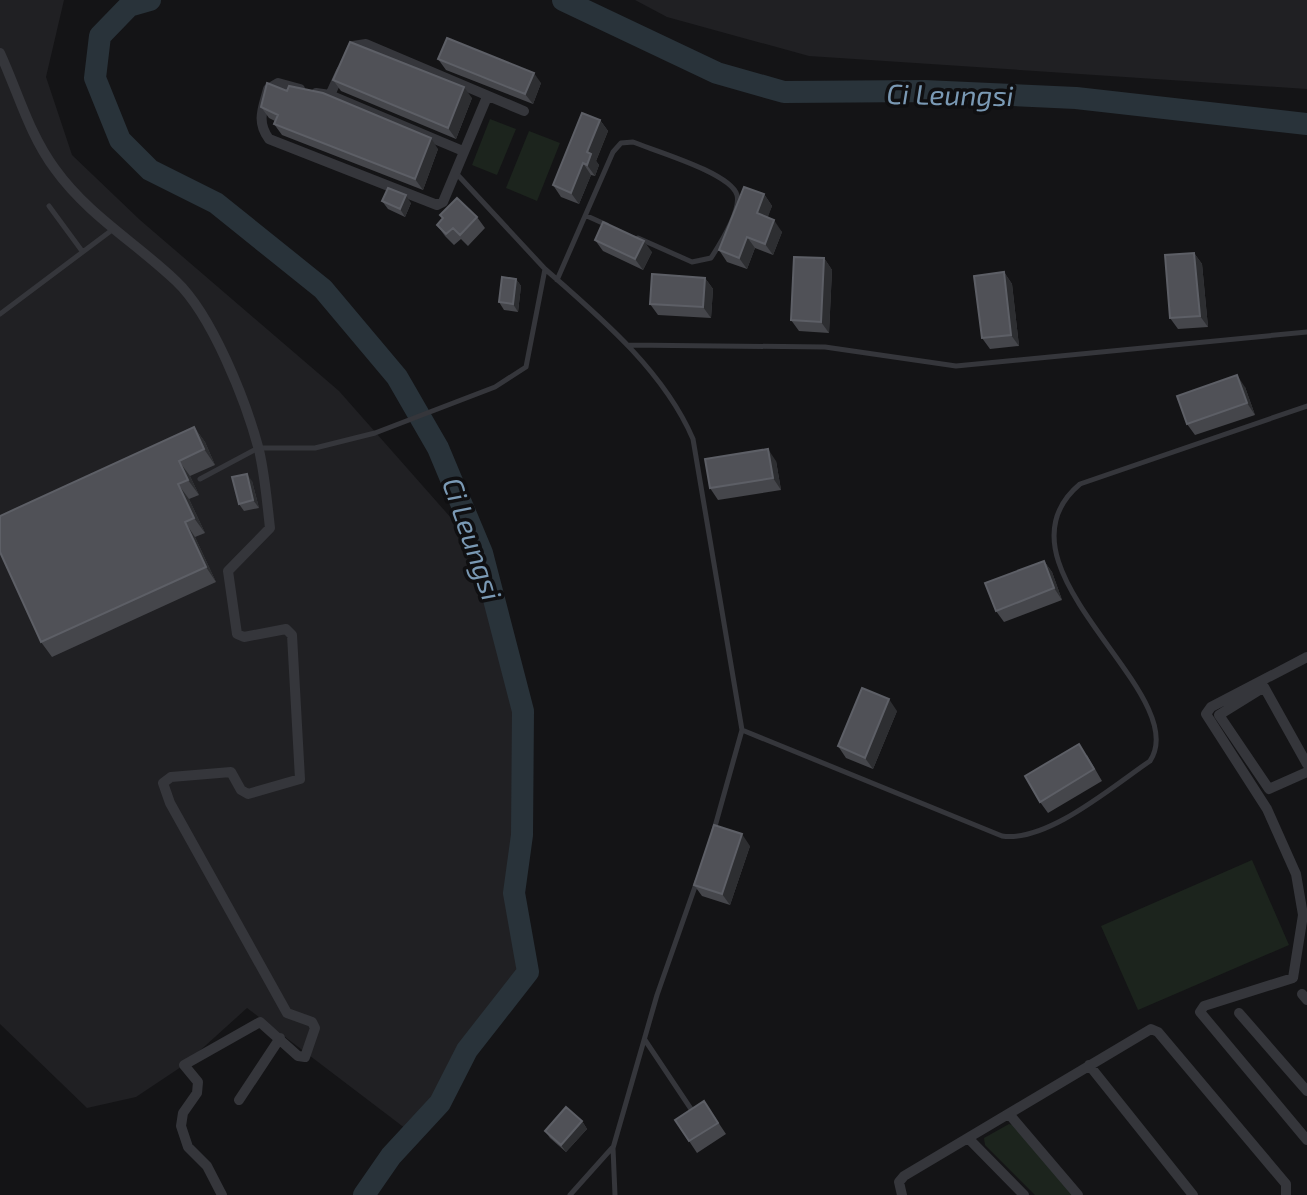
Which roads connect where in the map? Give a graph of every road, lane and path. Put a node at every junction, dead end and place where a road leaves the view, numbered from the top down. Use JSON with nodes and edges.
{"nodes":[{"id":1,"x":0,"y":53,"type":"edge"},
{"id":2,"x":330,"y":95,"type":"junction"},
{"id":3,"x":487,"y":97,"type":"junction"},
{"id":4,"x":524,"y":111,"type":"dead end"},
{"id":5,"x":463,"y":151,"type":"junction"},
{"id":6,"x":454,"y":172,"type":"junction"},
{"id":7,"x":49,"y":206,"type":"dead end"},
{"id":8,"x":587,"y":216,"type":"junction"},
{"id":9,"x":613,"y":227,"type":"edge"},
{"id":10,"x":112,"y":230,"type":"junction"},
{"id":11,"x":626,"y":233,"type":"edge"},
{"id":12,"x":82,"y":251,"type":"junction"},
{"id":13,"x":545,"y":269,"type":"junction"},
{"id":14,"x":557,"y":280,"type":"junction"},
{"id":15,"x":0,"y":314,"type":"edge"},
{"id":16,"x":1307,"y":332,"type":"edge"},
{"id":17,"x":627,"y":345,"type":"junction"},
{"id":18,"x":1307,"y":406,"type":"edge"},
{"id":19,"x":258,"y":448,"type":"junction"},
{"id":20,"x":200,"y":479,"type":"dead end"},
{"id":21,"x":1307,"y":657,"type":"edge"},
{"id":22,"x":1307,"y":665,"type":"edge"},
{"id":23,"x":1264,"y":687,"type":"junction"},
{"id":24,"x":742,"y":730,"type":"junction"},
{"id":25,"x":1307,"y":764,"type":"edge"},
{"id":26,"x":1307,"y":772,"type":"edge"},
{"id":27,"x":713,"y":833,"type":"edge"},
{"id":28,"x":701,"y":870,"type":"edge"},
{"id":29,"x":1239,"y":1013,"type":"dead end"},
{"id":30,"x":280,"y":1038,"type":"junction"},
{"id":31,"x":644,"y":1039,"type":"junction"},
{"id":32,"x":1089,"y":1065,"type":"junction"},
{"id":33,"x":1307,"y":1091,"type":"edge"},
{"id":34,"x":239,"y":1100,"type":"dead end"},
{"id":35,"x":691,"y":1109,"type":"edge"},
{"id":36,"x":1009,"y":1114,"type":"junction"},
{"id":37,"x":968,"y":1138,"type":"junction"},
{"id":38,"x":1307,"y":1140,"type":"edge"},
{"id":39,"x":613,"y":1148,"type":"junction"},
{"id":40,"x":222,"y":1195,"type":"edge"},
{"id":41,"x":570,"y":1195,"type":"edge"},
{"id":42,"x":615,"y":1195,"type":"edge"},
{"id":43,"x":902,"y":1195,"type":"edge"},
{"id":44,"x":1024,"y":1195,"type":"edge"},
{"id":45,"x":1078,"y":1195,"type":"edge"},
{"id":46,"x":1193,"y":1195,"type":"edge"},
{"id":47,"x":1286,"y":1195,"type":"edge"}],
"edges":[{"from":1,"to":10,"type":"street"},
{"from":2,"to":3,"type":"street"},
{"from":2,"to":5,"type":"street"},
{"from":2,"to":6,"type":"street"},
{"from":3,"to":4,"type":"street"},
{"from":3,"to":5,"type":"street"},
{"from":5,"to":6,"type":"street"},
{"from":6,"to":13,"type":"lane"},
{"from":7,"to":12,"type":"lane"},
{"from":8,"to":9,"type":"lane"},
{"from":8,"to":11,"type":"lane"},
{"from":8,"to":14,"type":"lane"},
{"from":10,"to":12,"type":"lane"},
{"from":10,"to":19,"type":"street"},
{"from":12,"to":15,"type":"lane"},
{"from":13,"to":14,"type":"lane"},
{"from":13,"to":19,"type":"lane"},
{"from":14,"to":17,"type":"lane"},
{"from":16,"to":17,"type":"lane"},
{"from":17,"to":24,"type":"lane"},
{"from":18,"to":24,"type":"lane"},
{"from":19,"to":20,"type":"lane"},
{"from":19,"to":30,"type":"street"},
{"from":21,"to":38,"type":"street"},
{"from":22,"to":23,"type":"street"},
{"from":23,"to":25,"type":"street"},
{"from":23,"to":26,"type":"street"},
{"from":24,"to":27,"type":"lane"},
{"from":28,"to":31,"type":"lane"},
{"from":29,"to":33,"type":"street"},
{"from":30,"to":34,"type":"street"},
{"from":30,"to":40,"type":"street"},
{"from":31,"to":35,"type":"lane"},
{"from":31,"to":39,"type":"lane"},
{"from":32,"to":36,"type":"street"},
{"from":32,"to":46,"type":"street"},
{"from":32,"to":47,"type":"street"},
{"from":36,"to":37,"type":"street"},
{"from":36,"to":45,"type":"street"},
{"from":37,"to":43,"type":"street"},
{"from":37,"to":44,"type":"street"},
{"from":39,"to":41,"type":"lane"},
{"from":39,"to":42,"type":"lane"}]}
